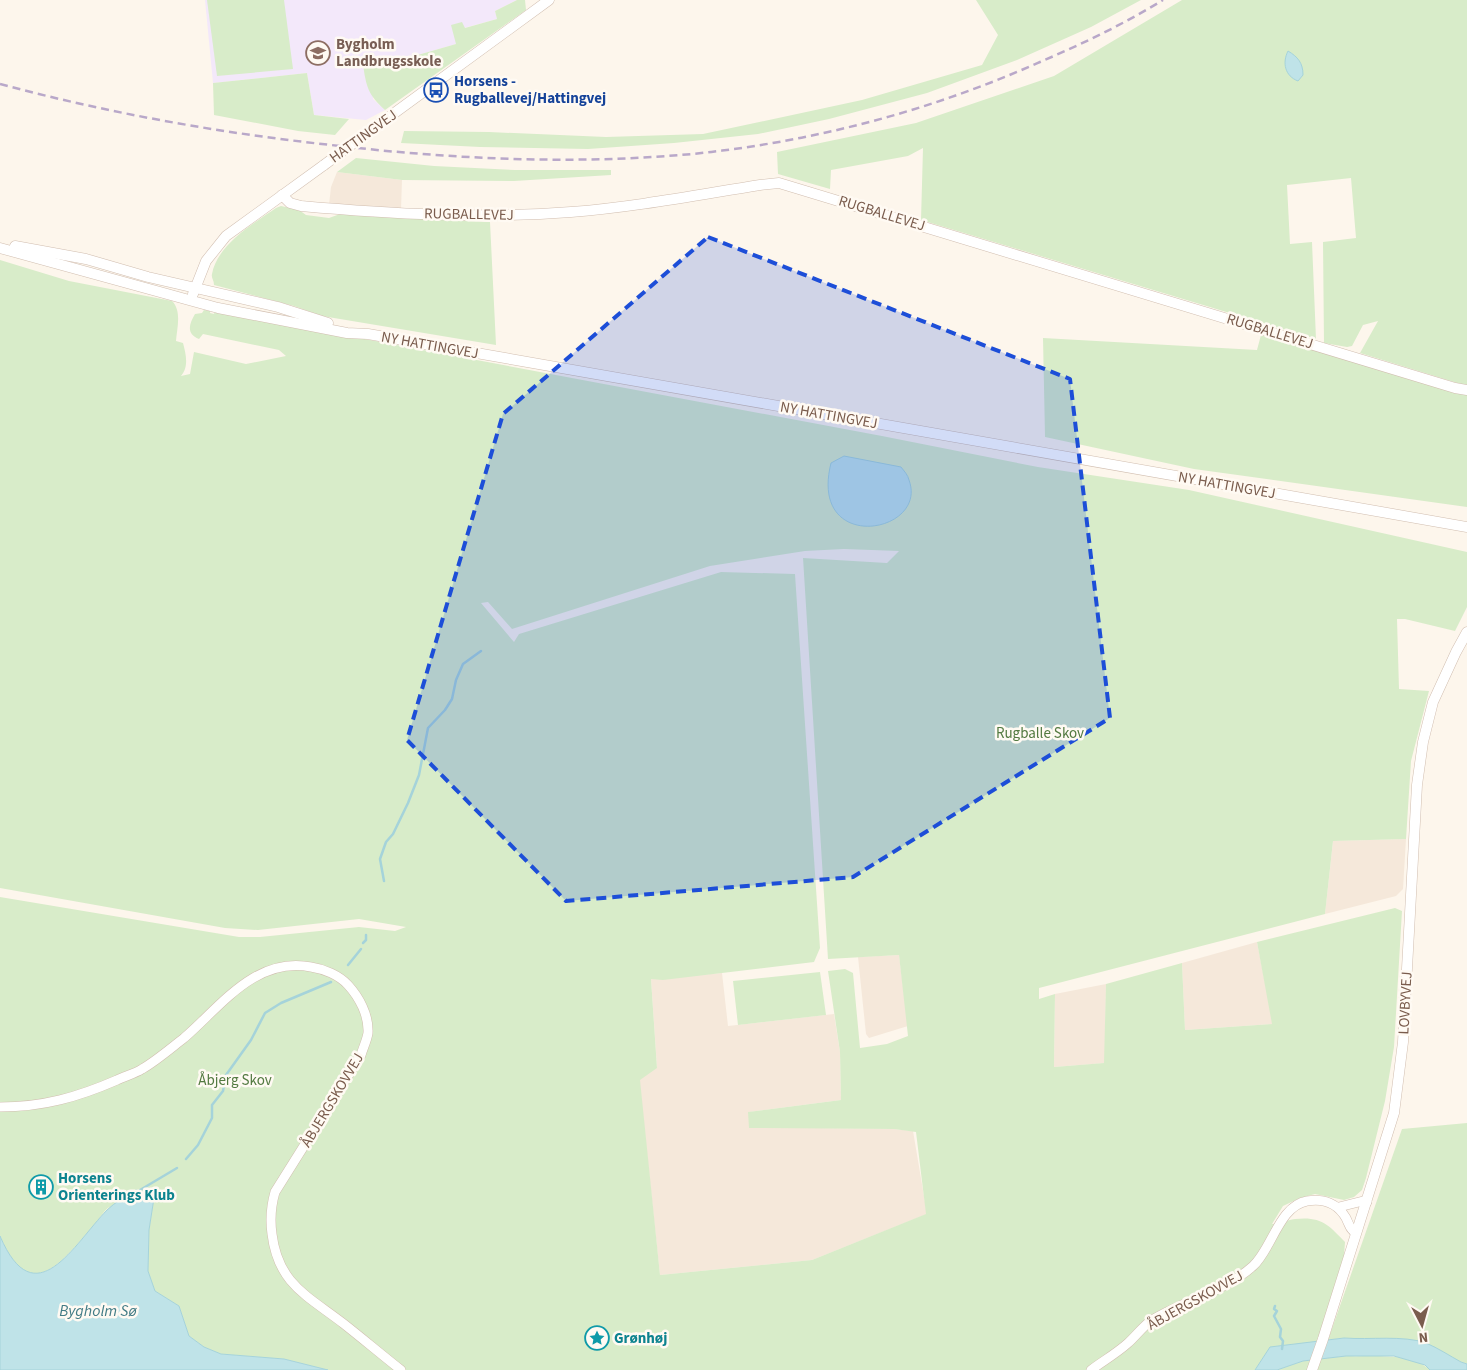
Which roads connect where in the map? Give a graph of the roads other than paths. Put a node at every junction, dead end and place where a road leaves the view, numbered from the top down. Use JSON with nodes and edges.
{"nodes":[{"id":1,"x":549,"y":0,"type":"edge"},
{"id":2,"x":282,"y":195,"type":"junction"},
{"id":3,"x":0,"y":242,"type":"edge"},
{"id":4,"x":0,"y":248,"type":"edge"},
{"id":5,"x":85,"y":272,"type":"junction"},
{"id":6,"x":194,"y":288,"type":"junction"},
{"id":7,"x":190,"y":301,"type":"junction"},
{"id":8,"x":368,"y":334,"type":"junction"},
{"id":9,"x":1467,"y":390,"type":"edge"},
{"id":10,"x":1467,"y":527,"type":"edge"},
{"id":11,"x":1467,"y":632,"type":"edge"},
{"id":12,"x":0,"y":1107,"type":"edge"},
{"id":13,"x":1367,"y":1202,"type":"junction"},
{"id":14,"x":1339,"y":1207,"type":"junction"},
{"id":15,"x":1356,"y":1233,"type":"junction"},
{"id":16,"x":401,"y":1370,"type":"edge"},
{"id":17,"x":1091,"y":1370,"type":"edge"},
{"id":18,"x":1312,"y":1370,"type":"edge"}],
"edges":[{"from":1,"to":2,"type":"street","name":"HATTINGVEJ","bridge":true},
{"from":2,"to":6,"type":"street","name":"HATTINGVEJ"},
{"from":2,"to":9,"type":"street","name":"RUGBALLEVEJ"},
{"from":3,"to":6,"type":"street"},
{"from":4,"to":5,"type":"street"},
{"from":5,"to":6,"type":"street"},
{"from":5,"to":7,"type":"street"},
{"from":6,"to":7,"type":"street","name":"HATTINGVEJ"},
{"from":6,"to":8,"type":"street"},
{"from":7,"to":8,"type":"street","name":"NY HATTINGVEJ"},
{"from":8,"to":10,"type":"street","name":"NY HATTINGVEJ"},
{"from":11,"to":13,"type":"street","name":"LOVBYVEJ"},
{"from":12,"to":16,"type":"street","name":"ÅBJERGSKOVVEJ"},
{"from":13,"to":14,"type":"street","name":"ÅBJERGSKOVVEJ"},
{"from":13,"to":15,"type":"street","name":"LOVBYVEJ"},
{"from":14,"to":15,"type":"street"},
{"from":14,"to":17,"type":"street","name":"ÅBJERGSKOVVEJ"},
{"from":15,"to":18,"type":"street","name":"LOVBYVEJ"}]}
